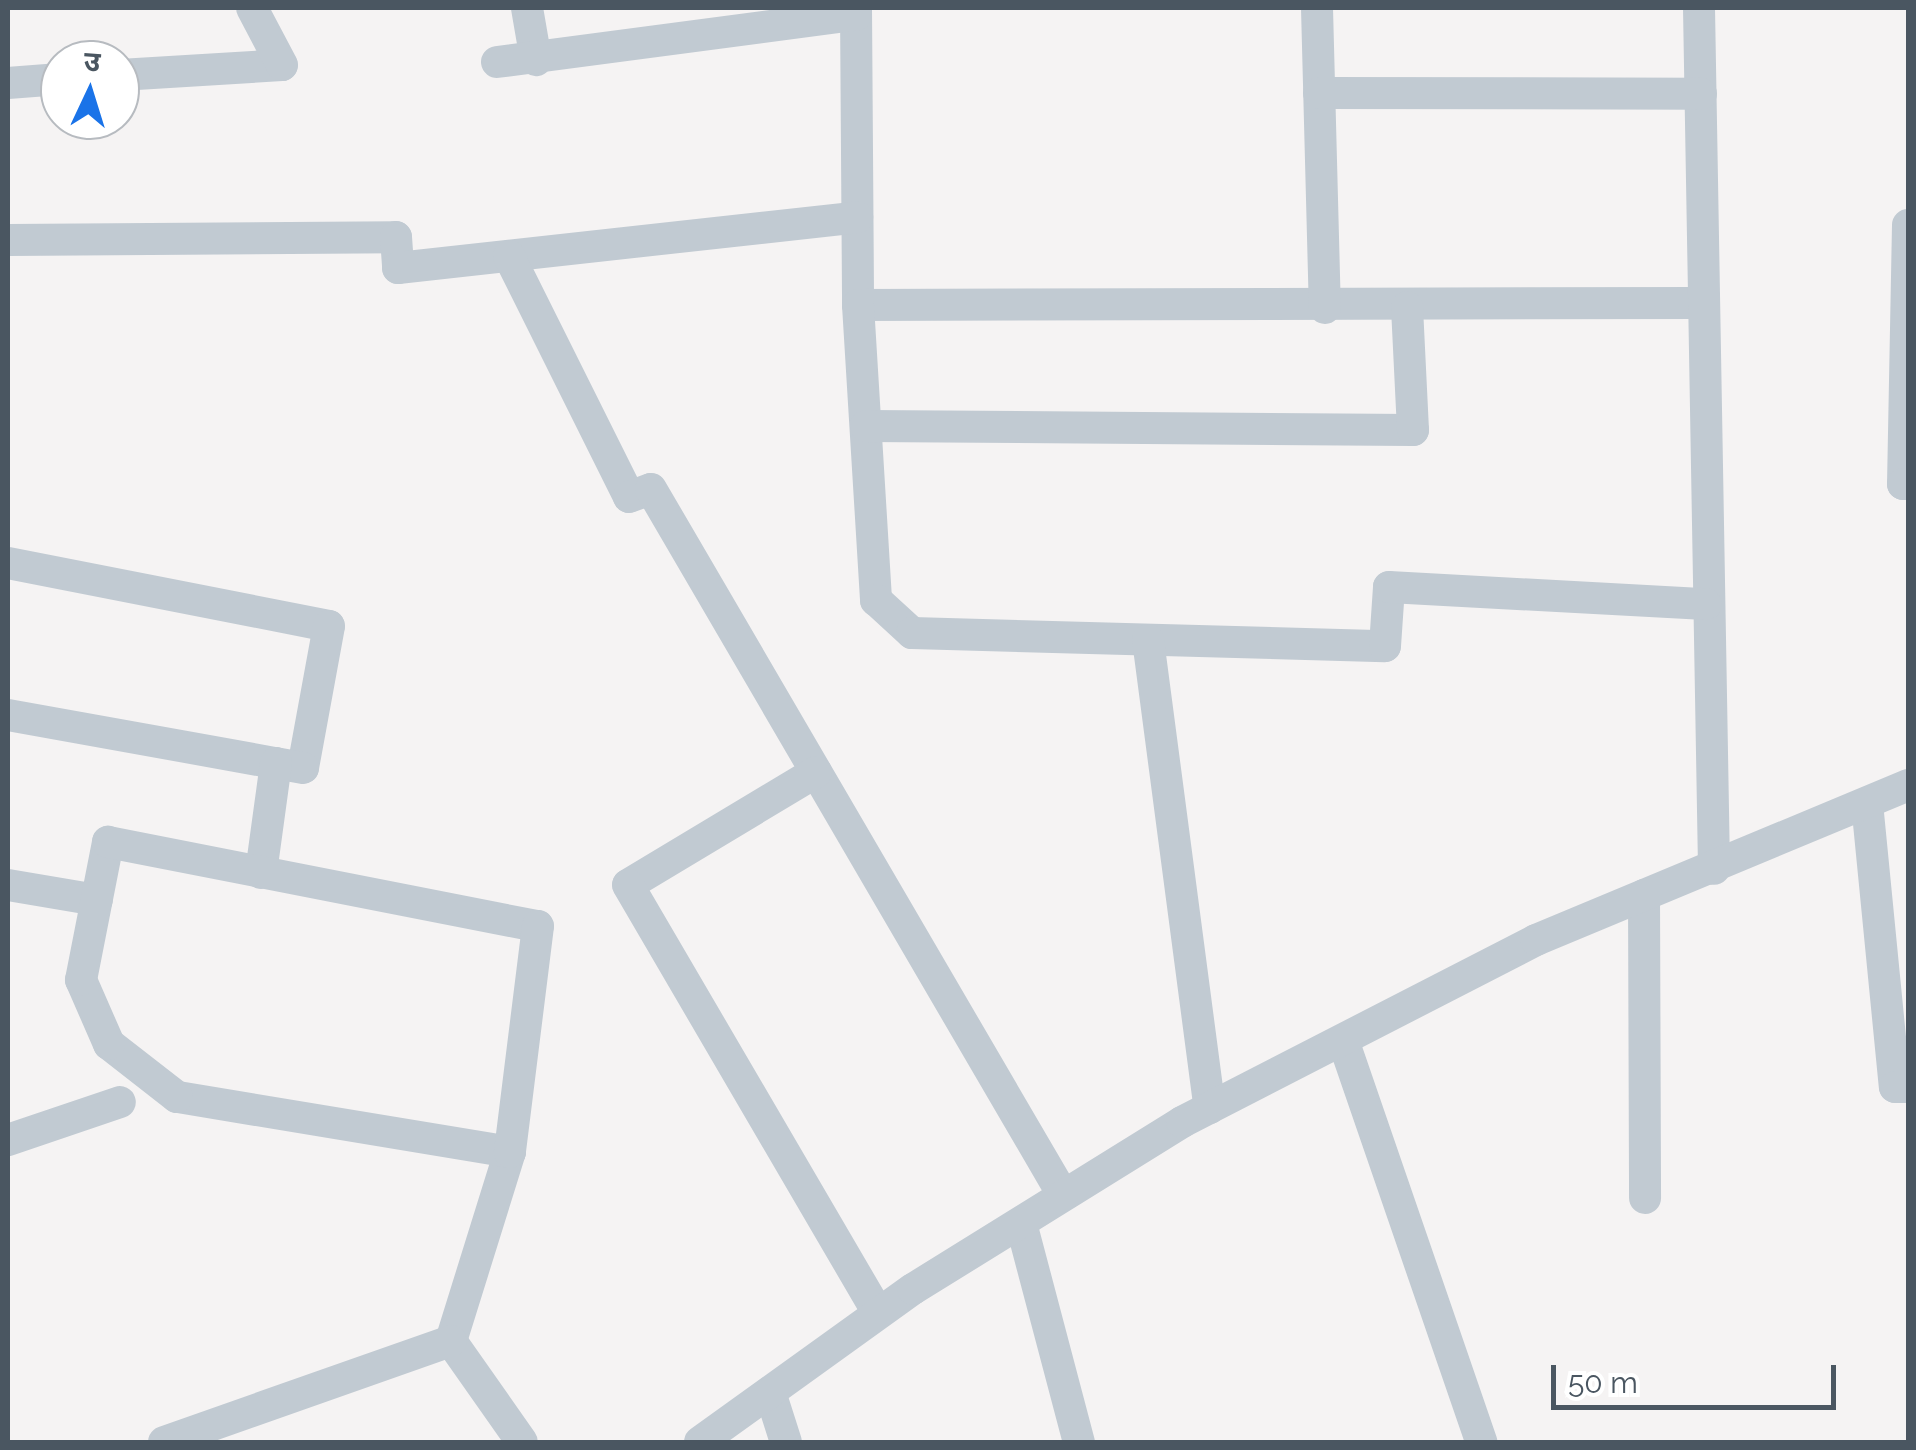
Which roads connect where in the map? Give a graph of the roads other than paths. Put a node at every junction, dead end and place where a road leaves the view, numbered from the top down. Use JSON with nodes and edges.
{"nodes":[{"id":1,"x":252,"y":8,"type":"edge"},
{"id":2,"x":527,"y":8,"type":"edge"},
{"id":3,"x":1317,"y":8,"type":"edge"},
{"id":4,"x":1700,"y":8,"type":"edge"},
{"id":5,"x":856,"y":11,"type":"edge"},
{"id":6,"x":536,"y":60,"type":"junction"},
{"id":7,"x":497,"y":62,"type":"dead end"},
{"id":8,"x":140,"y":75,"type":"edge"},
{"id":9,"x":40,"y":81,"type":"edge"},
{"id":10,"x":8,"y":83,"type":"edge"},
{"id":11,"x":1319,"y":93,"type":"junction"},
{"id":12,"x":1702,"y":94,"type":"junction"},
{"id":13,"x":858,"y":217,"type":"junction"},
{"id":14,"x":1908,"y":225,"type":"edge"},
{"id":15,"x":8,"y":240,"type":"edge"},
{"id":16,"x":509,"y":256,"type":"junction"},
{"id":17,"x":1702,"y":303,"type":"junction"},
{"id":18,"x":858,"y":306,"type":"junction"},
{"id":19,"x":1407,"y":307,"type":"junction"},
{"id":20,"x":1324,"y":308,"type":"junction"},
{"id":21,"x":866,"y":426,"type":"junction"},
{"id":22,"x":1908,"y":484,"type":"edge"},
{"id":23,"x":8,"y":563,"type":"edge"},
{"id":24,"x":1706,"y":604,"type":"junction"},
{"id":25,"x":1148,"y":640,"type":"junction"},
{"id":26,"x":8,"y":715,"type":"edge"},
{"id":27,"x":276,"y":763,"type":"junction"},
{"id":28,"x":816,"y":772,"type":"junction"},
{"id":29,"x":1908,"y":784,"type":"edge"},
{"id":30,"x":1867,"y":803,"type":"junction"},
{"id":31,"x":1714,"y":869,"type":"junction"},
{"id":32,"x":261,"y":873,"type":"junction"},
{"id":33,"x":8,"y":885,"type":"edge"},
{"id":34,"x":1644,"y":895,"type":"junction"},
{"id":35,"x":97,"y":900,"type":"junction"},
{"id":36,"x":1344,"y":1043,"type":"junction"},
{"id":37,"x":1908,"y":1087,"type":"edge"},
{"id":38,"x":120,"y":1102,"type":"dead end"},
{"id":39,"x":1210,"y":1108,"type":"junction"},
{"id":40,"x":8,"y":1140,"type":"edge"},
{"id":41,"x":510,"y":1152,"type":"junction"},
{"id":42,"x":1063,"y":1195,"type":"junction"},
{"id":43,"x":1646,"y":1198,"type":"dead end"},
{"id":44,"x":1021,"y":1224,"type":"junction"},
{"id":45,"x":878,"y":1312,"type":"junction"},
{"id":46,"x":451,"y":1341,"type":"junction"},
{"id":47,"x":770,"y":1392,"type":"junction"},
{"id":48,"x":164,"y":1442,"type":"edge"},
{"id":49,"x":522,"y":1442,"type":"edge"},
{"id":50,"x":700,"y":1442,"type":"edge"},
{"id":51,"x":786,"y":1442,"type":"edge"},
{"id":52,"x":1079,"y":1442,"type":"edge"},
{"id":53,"x":1481,"y":1442,"type":"edge"}],
"edges":[{"from":1,"to":8,"type":"street"},
{"from":2,"to":6,"type":"street"},
{"from":3,"to":11,"type":"street"},
{"from":4,"to":12,"type":"street"},
{"from":5,"to":6,"type":"street"},
{"from":5,"to":13,"type":"street"},
{"from":6,"to":7,"type":"street"},
{"from":9,"to":10,"type":"street"},
{"from":11,"to":12,"type":"street"},
{"from":11,"to":20,"type":"street"},
{"from":12,"to":17,"type":"street"},
{"from":13,"to":16,"type":"street"},
{"from":13,"to":18,"type":"street"},
{"from":14,"to":22,"type":"street"},
{"from":15,"to":16,"type":"street"},
{"from":16,"to":28,"type":"street"},
{"from":17,"to":19,"type":"street"},
{"from":17,"to":24,"type":"street"},
{"from":18,"to":20,"type":"street"},
{"from":18,"to":21,"type":"street"},
{"from":19,"to":20,"type":"street"},
{"from":19,"to":21,"type":"street"},
{"from":21,"to":25,"type":"street"},
{"from":23,"to":27,"type":"street"},
{"from":24,"to":25,"type":"street"},
{"from":24,"to":31,"type":"street"},
{"from":25,"to":39,"type":"street"},
{"from":26,"to":27,"type":"street"},
{"from":27,"to":32,"type":"street"},
{"from":28,"to":42,"type":"street"},
{"from":28,"to":45,"type":"street"},
{"from":29,"to":30,"type":"street"},
{"from":30,"to":31,"type":"street"},
{"from":30,"to":37,"type":"street"},
{"from":31,"to":34,"type":"street"},
{"from":32,"to":35,"type":"street"},
{"from":32,"to":41,"type":"street"},
{"from":33,"to":35,"type":"street"},
{"from":34,"to":36,"type":"street"},
{"from":34,"to":43,"type":"street"},
{"from":35,"to":41,"type":"street"},
{"from":36,"to":39,"type":"street"},
{"from":36,"to":53,"type":"street"},
{"from":38,"to":40,"type":"street"},
{"from":39,"to":42,"type":"street"},
{"from":41,"to":46,"type":"street"},
{"from":42,"to":44,"type":"street"},
{"from":44,"to":45,"type":"street"},
{"from":44,"to":52,"type":"street"},
{"from":45,"to":47,"type":"street"},
{"from":46,"to":48,"type":"street"},
{"from":46,"to":49,"type":"street"},
{"from":47,"to":50,"type":"street"},
{"from":47,"to":51,"type":"street"}]}
